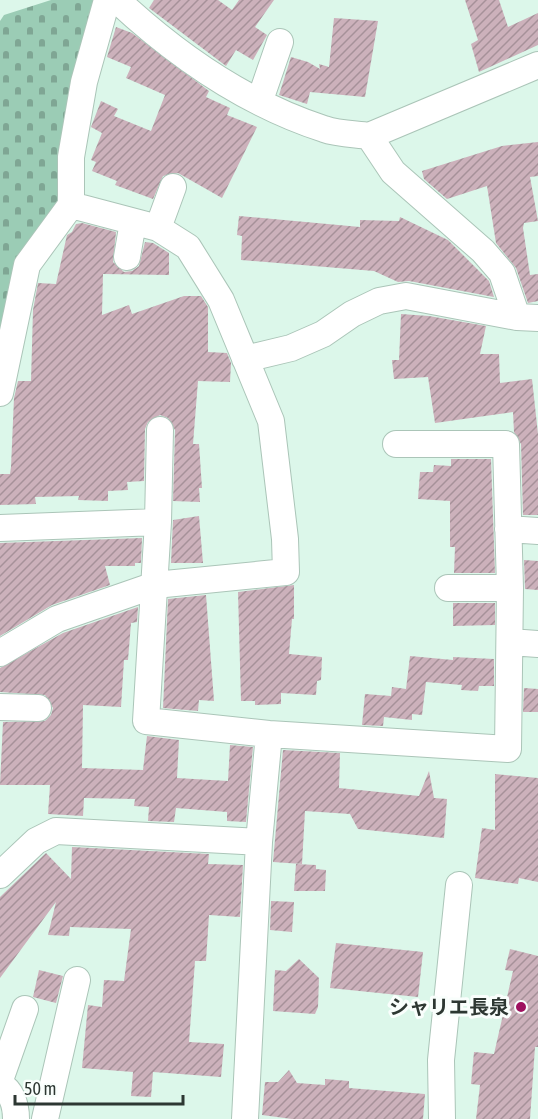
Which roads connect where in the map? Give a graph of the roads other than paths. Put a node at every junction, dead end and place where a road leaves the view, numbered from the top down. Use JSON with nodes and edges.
{"nodes":[{"id":1,"x":108,"y":0,"type":"edge"},
{"id":2,"x":117,"y":0,"type":"edge"},
{"id":3,"x":280,"y":42,"type":"dead end"},
{"id":4,"x":538,"y":65,"type":"edge"},
{"id":5,"x":260,"y":100,"type":"junction"},
{"id":6,"x":369,"y":136,"type":"junction"},
{"id":7,"x":173,"y":187,"type":"dead end"},
{"id":8,"x":71,"y":205,"type":"junction"},
{"id":9,"x":133,"y":222,"type":"junction"},
{"id":10,"x":158,"y":228,"type":"junction"},
{"id":11,"x":127,"y":257,"type":"dead end"},
{"id":12,"x":527,"y":317,"type":"edge"},
{"id":13,"x":245,"y":359,"type":"junction"},
{"id":14,"x":0,"y":393,"type":"edge"},
{"id":15,"x":160,"y":430,"type":"dead end"},
{"id":16,"x":396,"y":444,"type":"dead end"},
{"id":17,"x":158,"y":522,"type":"junction"},
{"id":18,"x":0,"y":528,"type":"edge"},
{"id":19,"x":508,"y":529,"type":"junction"},
{"id":20,"x":538,"y":531,"type":"edge"},
{"id":21,"x":155,"y":585,"type":"junction"},
{"id":22,"x":448,"y":588,"type":"dead end"},
{"id":23,"x":510,"y":588,"type":"junction"},
{"id":24,"x":510,"y":642,"type":"junction"},
{"id":25,"x":538,"y":644,"type":"edge"},
{"id":26,"x":0,"y":653,"type":"edge"},
{"id":27,"x":0,"y":707,"type":"edge"},
{"id":28,"x":38,"y":708,"type":"dead end"},
{"id":29,"x":269,"y":734,"type":"junction"},
{"id":30,"x":260,"y":842,"type":"junction"},
{"id":31,"x":0,"y":875,"type":"edge"},
{"id":32,"x":459,"y":885,"type":"dead end"},
{"id":33,"x":77,"y":980,"type":"dead end"},
{"id":34,"x":25,"y":1009,"type":"dead end"},
{"id":35,"x":0,"y":1082,"type":"edge"},
{"id":36,"x":16,"y":1119,"type":"edge"},
{"id":37,"x":45,"y":1119,"type":"edge"},
{"id":38,"x":245,"y":1119,"type":"edge"},
{"id":39,"x":442,"y":1119,"type":"edge"}],
"edges":[{"from":1,"to":8,"type":"street"},
{"from":2,"to":5,"type":"street"},
{"from":3,"to":5,"type":"street"},
{"from":4,"to":6,"type":"street"},
{"from":5,"to":6,"type":"street"},
{"from":6,"to":12,"type":"street"},
{"from":7,"to":10,"type":"street"},
{"from":8,"to":9,"type":"street"},
{"from":8,"to":14,"type":"street"},
{"from":9,"to":10,"type":"street"},
{"from":9,"to":11,"type":"street"},
{"from":10,"to":13,"type":"street"},
{"from":12,"to":13,"type":"street"},
{"from":13,"to":21,"type":"street"},
{"from":15,"to":17,"type":"street"},
{"from":16,"to":19,"type":"street"},
{"from":17,"to":18,"type":"street"},
{"from":17,"to":21,"type":"street"},
{"from":19,"to":20,"type":"street"},
{"from":19,"to":23,"type":"street"},
{"from":21,"to":26,"type":"street"},
{"from":21,"to":29,"type":"street"},
{"from":22,"to":23,"type":"street"},
{"from":23,"to":24,"type":"street"},
{"from":24,"to":25,"type":"street"},
{"from":24,"to":29,"type":"street"},
{"from":27,"to":28,"type":"street"},
{"from":29,"to":30,"type":"street"},
{"from":30,"to":31,"type":"street"},
{"from":30,"to":38,"type":"street"},
{"from":32,"to":39,"type":"street"},
{"from":33,"to":37,"type":"street"},
{"from":34,"to":35,"type":"street"},
{"from":35,"to":36,"type":"street"}]}
